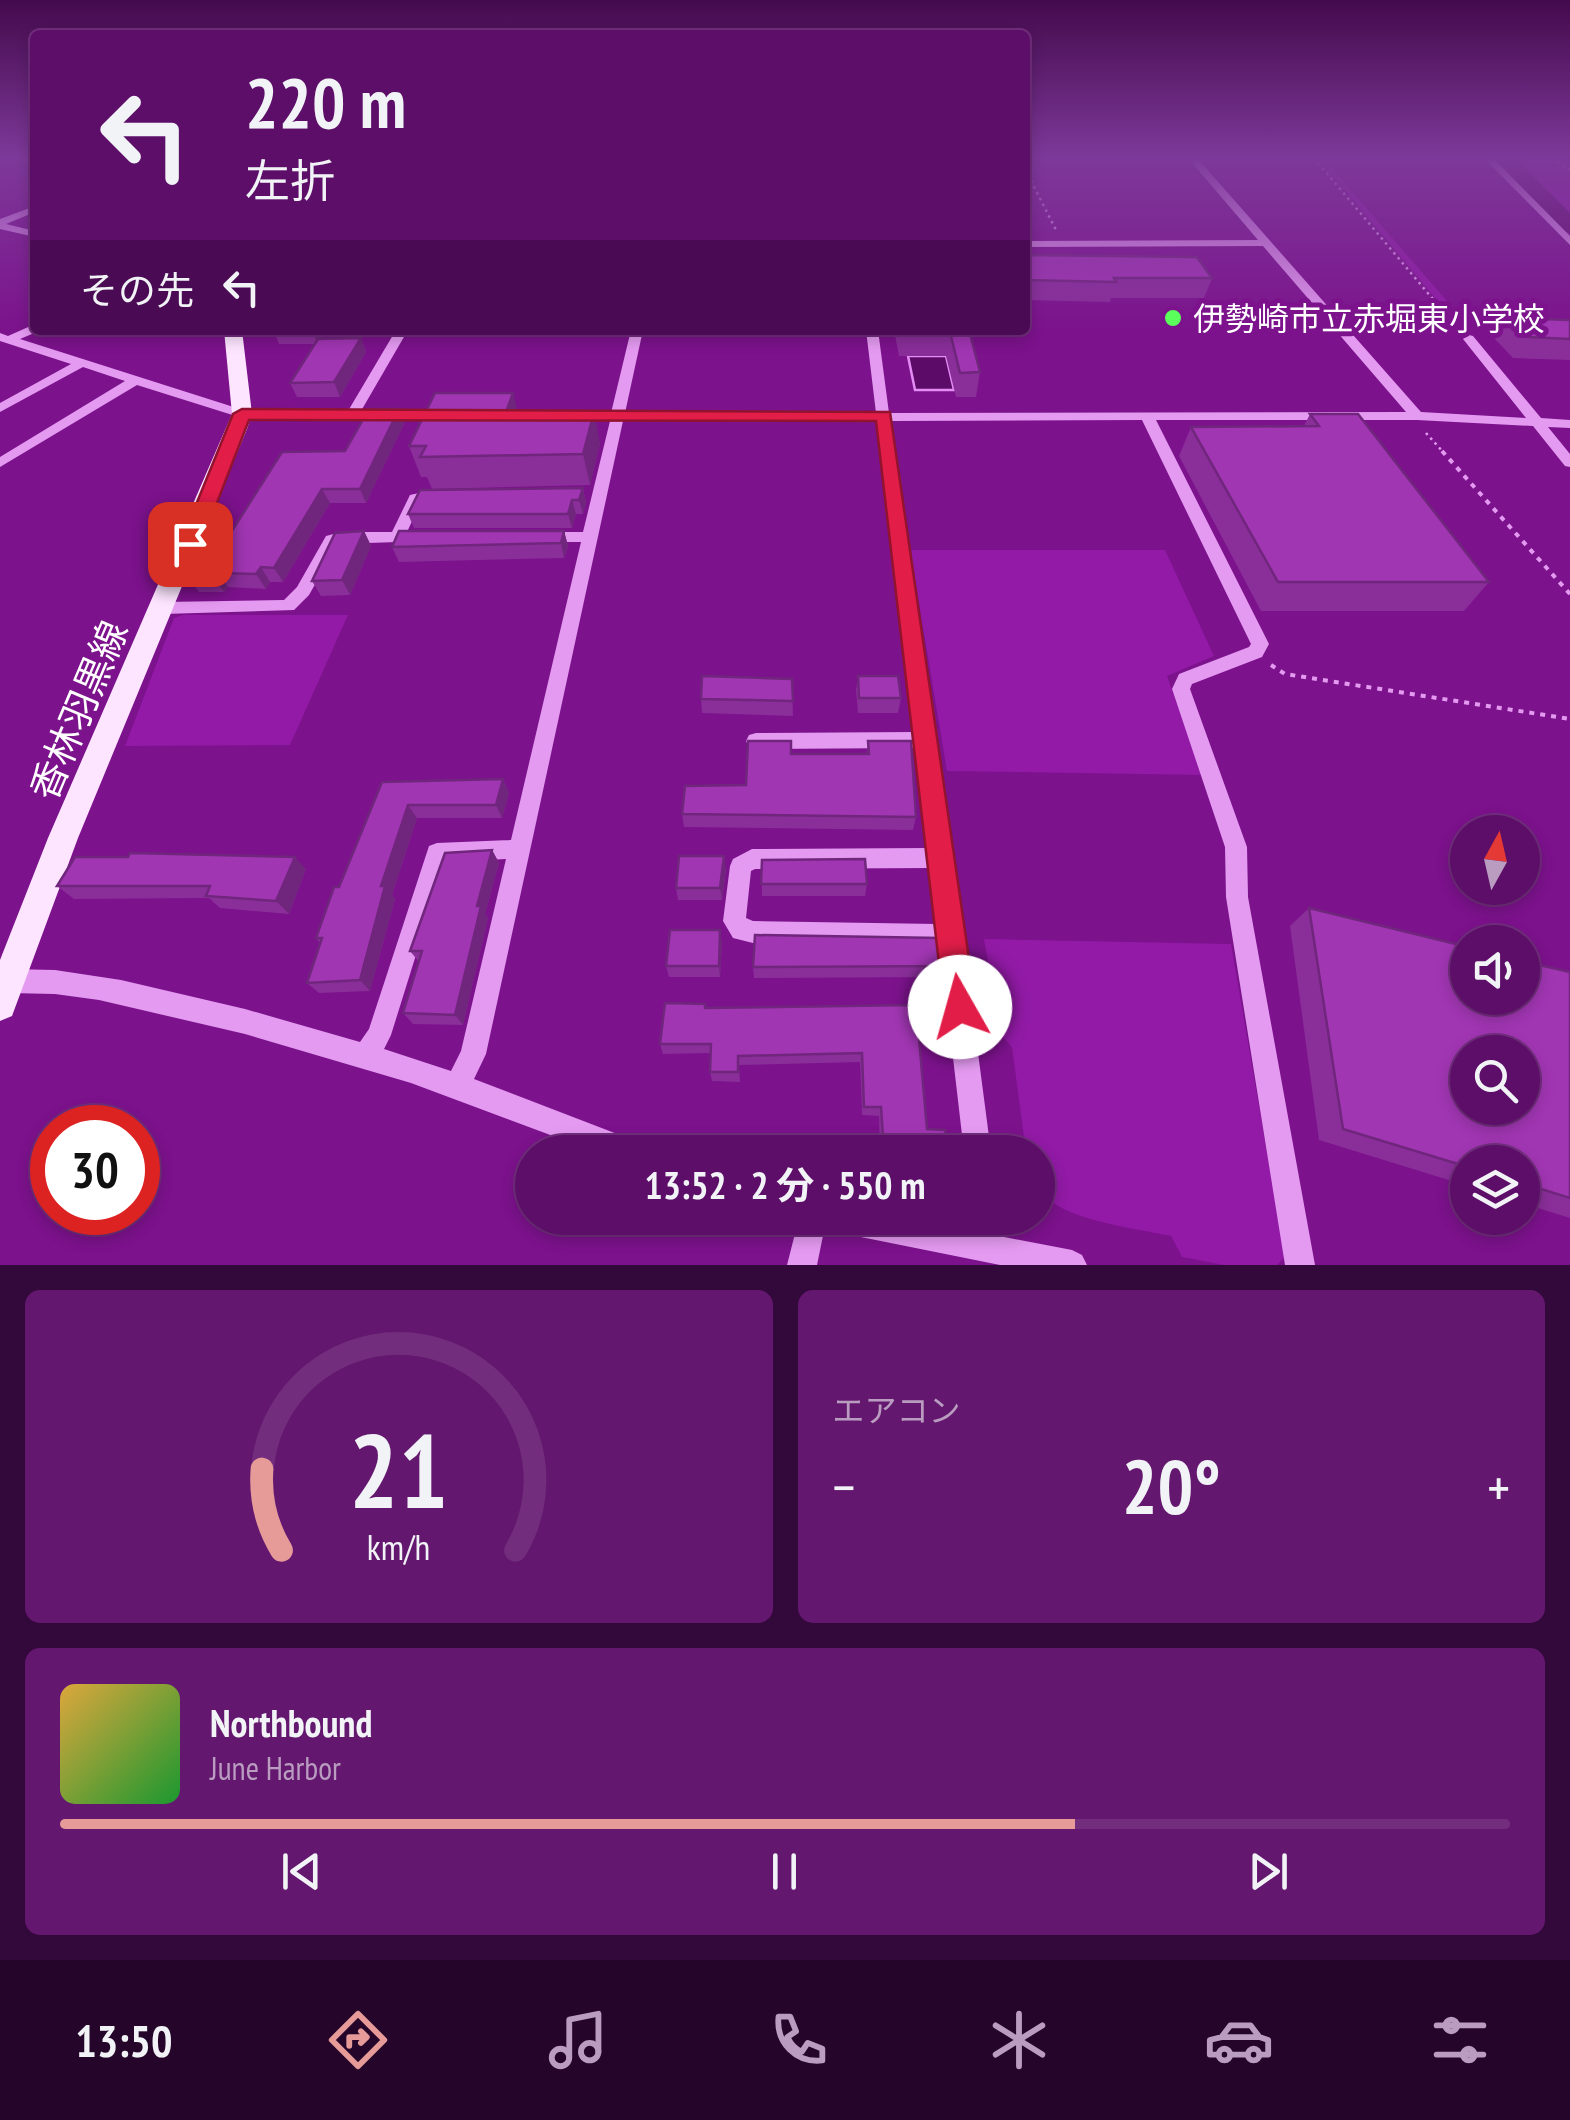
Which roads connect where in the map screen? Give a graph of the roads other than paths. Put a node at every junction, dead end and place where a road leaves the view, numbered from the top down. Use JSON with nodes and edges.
{"nodes":[{"id":1,"x":1243,"y":217,"type":"edge"},
{"id":2,"x":1546,"y":217,"type":"edge"},
{"id":3,"x":0,"y":224,"type":"edge"},
{"id":4,"x":30,"y":233,"type":"edge"},
{"id":5,"x":1570,"y":242,"type":"edge"},
{"id":6,"x":1030,"y":244,"type":"edge"},
{"id":7,"x":1267,"y":244,"type":"junction"},
{"id":8,"x":30,"y":330,"type":"edge"},
{"id":9,"x":234,"y":335,"type":"edge"},
{"id":10,"x":399,"y":335,"type":"edge"},
{"id":11,"x":635,"y":335,"type":"edge"},
{"id":12,"x":873,"y":335,"type":"edge"},
{"id":13,"x":4,"y":339,"type":"edge"},
{"id":14,"x":1469,"y":339,"type":"road end"},
{"id":15,"x":80,"y":364,"type":"junction"},
{"id":16,"x":133,"y":382,"type":"junction"},
{"id":17,"x":0,"y":408,"type":"edge"},
{"id":18,"x":242,"y":414,"type":"junction"},
{"id":19,"x":472,"y":416,"type":"edge"},
{"id":20,"x":884,"y":416,"type":"junction"},
{"id":21,"x":1147,"y":416,"type":"junction"},
{"id":22,"x":1416,"y":416,"type":"junction"},
{"id":23,"x":351,"y":417,"type":"junction"},
{"id":24,"x":563,"y":417,"type":"edge"},
{"id":25,"x":618,"y":417,"type":"junction"},
{"id":26,"x":1536,"y":422,"type":"junction"},
{"id":27,"x":1570,"y":424,"type":"edge"},
{"id":28,"x":0,"y":463,"type":"edge"},
{"id":29,"x":1570,"y":463,"type":"edge"},
{"id":30,"x":449,"y":494,"type":"edge"},
{"id":31,"x":397,"y":537,"type":"junction"},
{"id":32,"x":434,"y":537,"type":"edge"},
{"id":33,"x":528,"y":537,"type":"edge"},
{"id":34,"x":589,"y":537,"type":"junction"},
{"id":35,"x":163,"y":608,"type":"junction"},
{"id":36,"x":926,"y":740,"type":"junction"},
{"id":37,"x":756,"y":741,"type":"edge"},
{"id":38,"x":518,"y":848,"type":"junction"},
{"id":39,"x":941,"y":858,"type":"junction"},
{"id":40,"x":951,"y":934,"type":"junction"},
{"id":41,"x":4,"y":993,"type":"edge"},
{"id":42,"x":366,"y":1056,"type":"junction"},
{"id":43,"x":457,"y":1086,"type":"junction"},
{"id":44,"x":584,"y":1135,"type":"edge"},
{"id":45,"x":976,"y":1135,"type":"edge"},
{"id":46,"x":809,"y":1235,"type":"edge"},
{"id":47,"x":993,"y":1235,"type":"edge"},
{"id":48,"x":802,"y":1265,"type":"edge"},
{"id":49,"x":1072,"y":1265,"type":"edge"},
{"id":50,"x":1300,"y":1265,"type":"edge"}],
"edges":[{"from":1,"to":7,"type":"street"},
{"from":2,"to":5,"type":"street"},
{"from":3,"to":4,"type":"street"},
{"from":6,"to":7,"type":"street"},
{"from":7,"to":22,"type":"street"},
{"from":8,"to":13,"type":"street"},
{"from":9,"to":18,"type":"main road","name":"香林羽黒線"},
{"from":10,"to":23,"type":"street"},
{"from":11,"to":25,"type":"street"},
{"from":12,"to":20,"type":"street"},
{"from":13,"to":15,"type":"street"},
{"from":14,"to":26,"type":"street"},
{"from":15,"to":16,"type":"street"},
{"from":15,"to":17,"type":"street"},
{"from":16,"to":18,"type":"street"},
{"from":16,"to":28,"type":"street"},
{"from":18,"to":23,"type":"street"},
{"from":18,"to":35,"type":"main road","name":"香林羽黒線"},
{"from":19,"to":23,"type":"street"},
{"from":20,"to":21,"type":"street"},
{"from":20,"to":25,"type":"street"},
{"from":20,"to":36,"type":"street"},
{"from":21,"to":22,"type":"street"},
{"from":21,"to":50,"type":"street"},
{"from":22,"to":26,"type":"street"},
{"from":24,"to":25,"type":"street"},
{"from":25,"to":34,"type":"street"},
{"from":26,"to":27,"type":"street"},
{"from":26,"to":29,"type":"street"},
{"from":30,"to":31,"type":"street"},
{"from":31,"to":32,"type":"street"},
{"from":31,"to":35,"type":"street"},
{"from":33,"to":34,"type":"street"},
{"from":34,"to":38,"type":"street"},
{"from":35,"to":41,"type":"main road","name":"香林羽黒線"},
{"from":36,"to":37,"type":"street"},
{"from":36,"to":39,"type":"street"},
{"from":38,"to":42,"type":"street"},
{"from":38,"to":43,"type":"street"},
{"from":39,"to":40,"type":"street"},
{"from":39,"to":40,"type":"street"},
{"from":40,"to":45,"type":"street"},
{"from":41,"to":42,"type":"street"},
{"from":42,"to":43,"type":"street"},
{"from":43,"to":44,"type":"street"},
{"from":46,"to":48,"type":"street"},
{"from":47,"to":49,"type":"street"}]}
